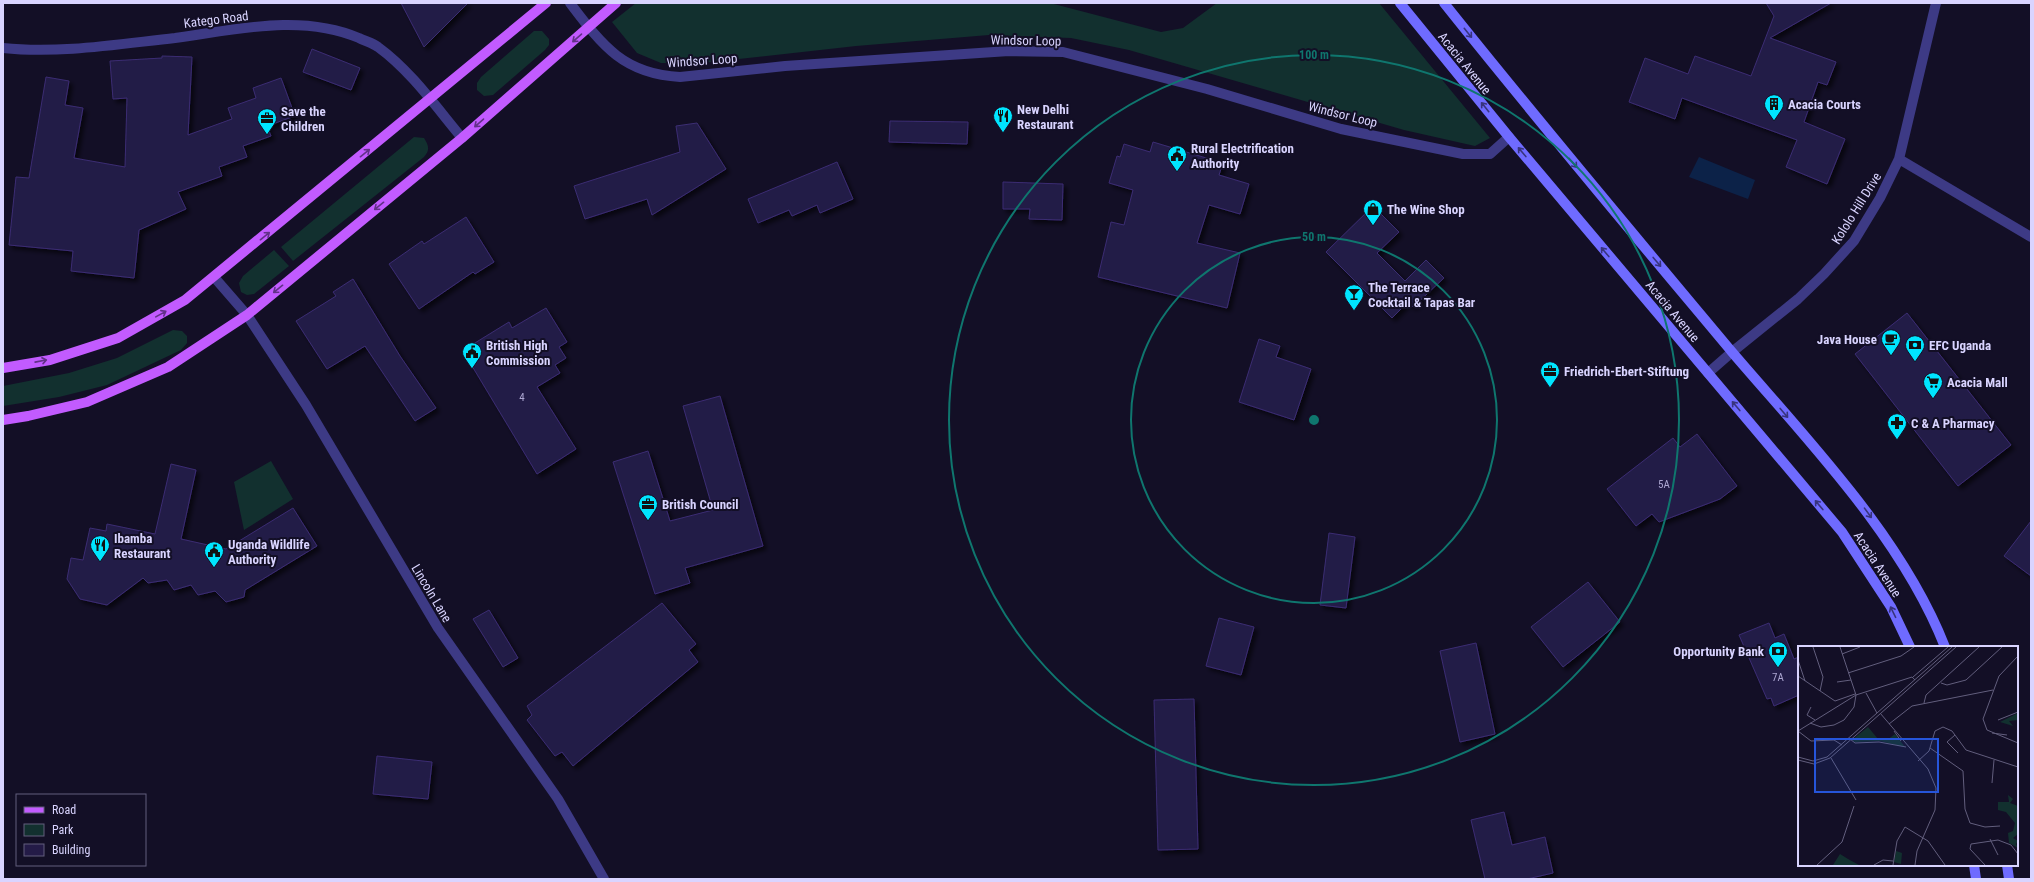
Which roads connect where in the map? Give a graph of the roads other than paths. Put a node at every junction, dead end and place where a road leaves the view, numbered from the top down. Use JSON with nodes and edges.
{"nodes":[{"id":1,"x":546,"y":3,"type":"edge"},
{"id":2,"x":570,"y":3,"type":"edge"},
{"id":3,"x":616,"y":3,"type":"edge"},
{"id":4,"x":1400,"y":3,"type":"edge"},
{"id":5,"x":1444,"y":3,"type":"edge"},
{"id":6,"x":1936,"y":3,"type":"edge"},
{"id":7,"x":589,"y":27,"type":"junction"},
{"id":8,"x":3,"y":48,"type":"edge"},
{"id":9,"x":430,"y":100,"type":"junction"},
{"id":10,"x":1509,"y":137,"type":"junction"},
{"id":11,"x":462,"y":138,"type":"junction"},
{"id":12,"x":1899,"y":159,"type":"junction"},
{"id":13,"x":2031,"y":237,"type":"edge"},
{"id":14,"x":214,"y":277,"type":"junction"},
{"id":15,"x":247,"y":315,"type":"junction"},
{"id":16,"x":1732,"y":352,"type":"junction"},
{"id":17,"x":3,"y":368,"type":"edge"},
{"id":18,"x":1708,"y":373,"type":"junction"},
{"id":19,"x":3,"y":420,"type":"edge"},
{"id":20,"x":1910,"y":646,"type":"edge"},
{"id":21,"x":1945,"y":646,"type":"edge"},
{"id":22,"x":1974,"y":866,"type":"edge"},
{"id":23,"x":2007,"y":866,"type":"edge"},
{"id":24,"x":604,"y":879,"type":"edge"},
{"id":25,"x":1976,"y":879,"type":"edge"},
{"id":26,"x":2009,"y":879,"type":"edge"}],
"edges":[{"from":1,"to":9,"type":"main road"},
{"from":2,"to":7,"type":"street","name":"Windsor Loop"},
{"from":3,"to":7,"type":"main road"},
{"from":10,"to":4,"type":"main road","name":"Acacia Avenue","one_way":true},
{"from":5,"to":16,"type":"main road","name":"Acacia Avenue","one_way":true},
{"from":6,"to":12,"type":"street","name":"Kololo Hill Drive"},
{"from":7,"to":10,"type":"street","name":"Windsor Loop"},
{"from":7,"to":11,"type":"main road","one_way":true},
{"from":8,"to":9,"type":"street","name":"Katego Road"},
{"from":9,"to":11,"type":"street","name":"Katego Road"},
{"from":14,"to":9,"type":"main road","one_way":true},
{"from":18,"to":10,"type":"main road","name":"Acacia Avenue","one_way":true},
{"from":11,"to":15,"type":"main road","one_way":true},
{"from":12,"to":13,"type":"street"},
{"from":12,"to":16,"type":"street","name":"Kololo Hill Drive"},
{"from":14,"to":15,"type":"street","name":"Lincoln Lane"},
{"from":17,"to":14,"type":"main road","one_way":true},
{"from":15,"to":19,"type":"main road"},
{"from":15,"to":24,"type":"street","name":"Lincoln Lane"},
{"from":16,"to":18,"type":"street","name":"Kololo Hill Drive"},
{"from":16,"to":21,"type":"main road","name":"Acacia Avenue","one_way":true},
{"from":20,"to":18,"type":"main road","name":"Acacia Avenue","one_way":true},
{"from":22,"to":25,"type":"main road"},
{"from":23,"to":26,"type":"main road"}]}
